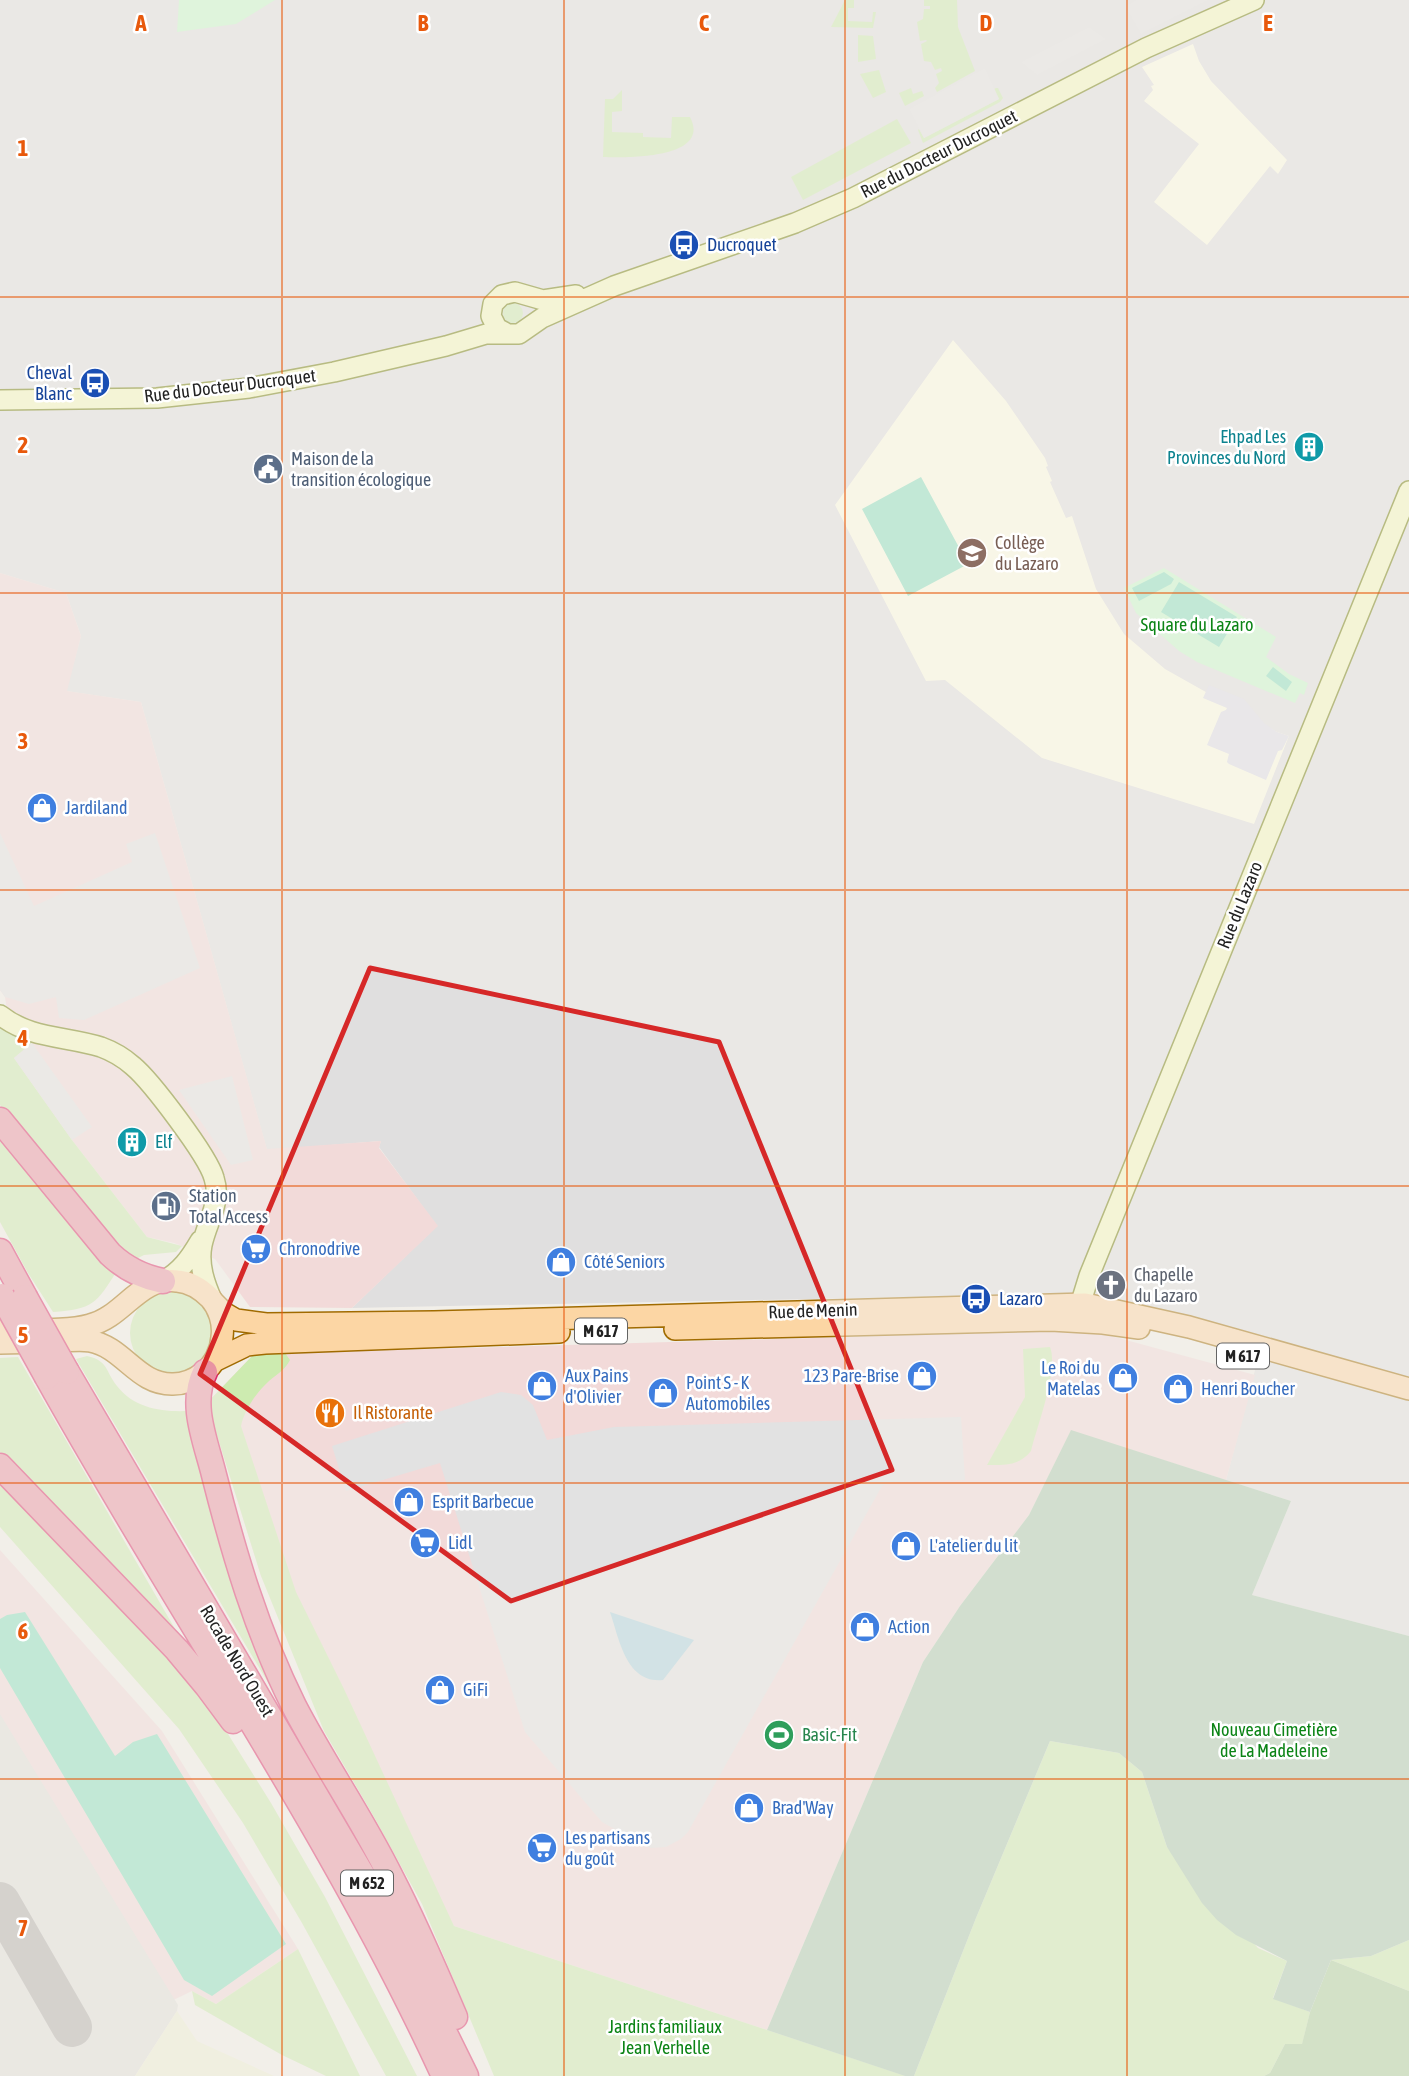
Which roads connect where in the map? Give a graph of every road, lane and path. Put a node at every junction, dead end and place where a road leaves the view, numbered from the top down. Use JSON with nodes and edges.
{"nodes":[{"id":1,"x":1254,"y":0,"type":"edge"},
{"id":2,"x":614,"y":286,"type":"junction"},
{"id":3,"x":524,"y":295,"type":"junction"},
{"id":4,"x":492,"y":310,"type":"junction"},
{"id":5,"x":530,"y":326,"type":"junction"},
{"id":6,"x":508,"y":334,"type":"junction"},
{"id":7,"x":415,"y":352,"type":"junction"},
{"id":8,"x":0,"y":400,"type":"edge"},
{"id":9,"x":1409,"y":491,"type":"edge"},
{"id":10,"x":0,"y":1015,"type":"edge"},
{"id":11,"x":0,"y":1120,"type":"edge"},
{"id":12,"x":207,"y":1228,"type":"junction"},
{"id":13,"x":0,"y":1251,"type":"edge"},
{"id":14,"x":163,"y":1281,"type":"junction"},
{"id":15,"x":9,"y":1295,"type":"edge"},
{"id":16,"x":131,"y":1299,"type":"junction"},
{"id":17,"x":213,"y":1302,"type":"junction"},
{"id":18,"x":1077,"y":1312,"type":"junction"},
{"id":19,"x":732,"y":1320,"type":"junction"},
{"id":20,"x":0,"y":1330,"type":"edge"},
{"id":21,"x":0,"y":1343,"type":"edge"},
{"id":22,"x":210,"y":1366,"type":"junction"},
{"id":23,"x":133,"y":1367,"type":"junction"},
{"id":24,"x":57,"y":1375,"type":"junction"},
{"id":25,"x":1409,"y":1389,"type":"edge"},
{"id":26,"x":1409,"y":1402,"type":"edge"},
{"id":27,"x":0,"y":1466,"type":"edge"},
{"id":28,"x":412,"y":2009,"type":"junction"},
{"id":29,"x":444,"y":2076,"type":"edge"},
{"id":30,"x":466,"y":2076,"type":"edge"},
{"id":31,"x":480,"y":2076,"type":"edge"}],
"edges":[{"from":1,"to":2,"type":"street","name":"Rue du Docteur Ducroquet"},
{"from":2,"to":3,"type":"street","name":"Rue du Docteur Ducroquet"},
{"from":2,"to":5,"type":"street","name":"Rue du Docteur Ducroquet"},
{"from":3,"to":4,"type":"street"},
{"from":3,"to":5,"type":"street"},
{"from":4,"to":6,"type":"street"},
{"from":4,"to":7,"type":"street","name":"Rue du Docteur Ducroquet"},
{"from":5,"to":6,"type":"street"},
{"from":6,"to":7,"type":"street","name":"Rue du Docteur Ducroquet"},
{"from":7,"to":8,"type":"street","name":"Rue du Docteur Ducroquet"},
{"from":9,"to":18,"type":"street","name":"Rue du Lazaro"},
{"from":10,"to":12,"type":"street"},
{"from":11,"to":14,"type":"highway"},
{"from":12,"to":14,"type":"street"},
{"from":12,"to":17,"type":"street"},
{"from":13,"to":15,"type":"highway","name":"Rocade Nord Ouest","number":"M 652"},
{"from":14,"to":16,"type":"main road"},
{"from":14,"to":17,"type":"main road"},
{"from":15,"to":24,"type":"highway","name":"Rocade Nord Ouest","number":"M 652","bridge":true},
{"from":16,"to":20,"type":"main road"},
{"from":16,"to":23,"type":"main road"},
{"from":17,"to":19,"type":"main road","name":"Rue de Menin","number":"M 617"},
{"from":17,"to":22,"type":"main road"},
{"from":18,"to":19,"type":"main road","name":"Rue de Menin","number":"M 617"},
{"from":18,"to":25,"type":"main road","name":"Rue de Menin","number":"M 617"},
{"from":18,"to":26,"type":"main road","name":"Rue de Menin","number":"M 617"},
{"from":19,"to":22,"type":"main road","name":"Rue de Menin","number":"M 617"},
{"from":21,"to":23,"type":"main road"},
{"from":22,"to":23,"type":"main road"},
{"from":22,"to":31,"type":"highway"},
{"from":24,"to":28,"type":"highway","name":"Rocade Nord Ouest","number":"M 652"},
{"from":24,"to":30,"type":"highway","name":"Rocade Nord Ouest","number":"M 652"},
{"from":27,"to":28,"type":"highway"},
{"from":28,"to":29,"type":"highway","name":"Rocade Nord Ouest","number":"M 652"}]}
